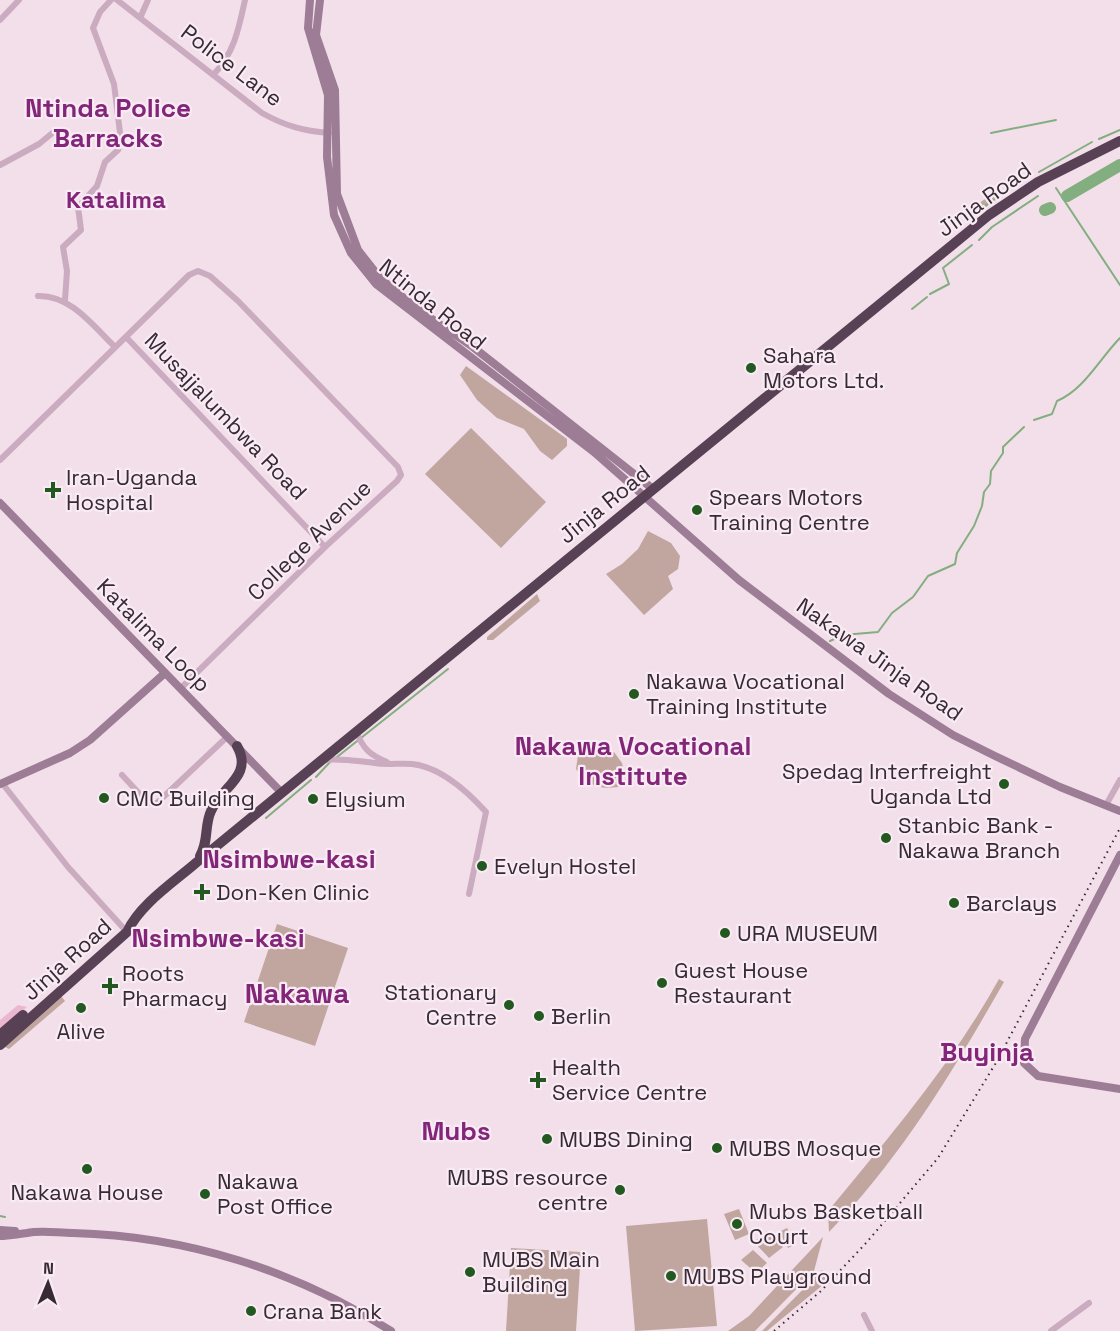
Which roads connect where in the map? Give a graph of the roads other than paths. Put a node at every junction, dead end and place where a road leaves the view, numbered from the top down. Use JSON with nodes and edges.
{"nodes":[{"id":1,"x":19,"y":0,"type":"edge"},
{"id":2,"x":111,"y":0,"type":"edge"},
{"id":3,"x":117,"y":0,"type":"edge"},
{"id":4,"x":148,"y":0,"type":"edge"},
{"id":5,"x":245,"y":0,"type":"edge"},
{"id":6,"x":309,"y":0,"type":"edge"},
{"id":7,"x":320,"y":0,"type":"edge"},
{"id":8,"x":140,"y":18,"type":"junction"},
{"id":9,"x":0,"y":20,"type":"edge"},
{"id":10,"x":213,"y":75,"type":"junction"},
{"id":11,"x":56,"y":130,"type":"dead end"},
{"id":12,"x":332,"y":133,"type":"junction"},
{"id":13,"x":1120,"y":141,"type":"edge"},
{"id":14,"x":0,"y":165,"type":"edge"},
{"id":15,"x":38,"y":296,"type":"dead end"},
{"id":16,"x":65,"y":300,"type":"junction"},
{"id":17,"x":126,"y":337,"type":"junction"},
{"id":18,"x":115,"y":347,"type":"junction"},
{"id":19,"x":0,"y":460,"type":"edge"},
{"id":20,"x":653,"y":489,"type":"junction"},
{"id":21,"x":644,"y":497,"type":"junction"},
{"id":22,"x":0,"y":504,"type":"edge"},
{"id":23,"x":325,"y":547,"type":"junction"},
{"id":24,"x":165,"y":673,"type":"junction"},
{"id":25,"x":181,"y":688,"type":"junction"},
{"id":26,"x":356,"y":731,"type":"junction"},
{"id":27,"x":228,"y":736,"type":"junction"},
{"id":28,"x":237,"y":746,"type":"junction"},
{"id":29,"x":321,"y":760,"type":"junction"},
{"id":30,"x":388,"y":763,"type":"junction"},
{"id":31,"x":122,"y":775,"type":"dead end"},
{"id":32,"x":1120,"y":780,"type":"edge"},
{"id":33,"x":1,"y":783,"type":"edge"},
{"id":34,"x":281,"y":792,"type":"junction"},
{"id":35,"x":1106,"y":805,"type":"junction"},
{"id":36,"x":1120,"y":811,"type":"edge"},
{"id":37,"x":1120,"y":855,"type":"edge"},
{"id":38,"x":197,"y":862,"type":"junction"},
{"id":39,"x":469,"y":894,"type":"dead end"},
{"id":40,"x":127,"y":928,"type":"junction"},
{"id":41,"x":0,"y":1035,"type":"edge"},
{"id":42,"x":0,"y":1045,"type":"edge"},
{"id":43,"x":1120,"y":1089,"type":"edge"},
{"id":44,"x":0,"y":1230,"type":"edge"},
{"id":45,"x":27,"y":1233,"type":"junction"},
{"id":46,"x":0,"y":1236,"type":"edge"},
{"id":47,"x":1089,"y":1304,"type":"dead end"},
{"id":48,"x":864,"y":1315,"type":"dead end"},
{"id":49,"x":391,"y":1331,"type":"edge"},
{"id":50,"x":872,"y":1331,"type":"edge"},
{"id":51,"x":1051,"y":1331,"type":"edge"}],
"edges":[{"from":1,"to":9,"type":"street"},
{"from":2,"to":16,"type":"street"},
{"from":3,"to":8,"type":"street","name":"Police Lane"},
{"from":4,"to":8,"type":"street"},
{"from":5,"to":10,"type":"street"},
{"from":6,"to":12,"type":"main road","name":"Ntinda Road"},
{"from":7,"to":12,"type":"main road","name":"Ntinda Road"},
{"from":8,"to":10,"type":"street","name":"Police Lane"},
{"from":10,"to":12,"type":"street","name":"Police Lane"},
{"from":11,"to":14,"type":"street"},
{"from":12,"to":20,"type":"main road","name":"Ntinda Road"},
{"from":12,"to":21,"type":"main road","name":"Ntinda Road"},
{"from":13,"to":20,"type":"highway","name":"Jinja Road"},
{"from":15,"to":16,"type":"street"},
{"from":16,"to":18,"type":"street","name":"Musajjalumbwa Road"},
{"from":17,"to":18,"type":"street"},
{"from":17,"to":23,"type":"street","name":"Musajjalumbwa Road"},
{"from":17,"to":23,"type":"street","name":"College Avenue"},
{"from":18,"to":19,"type":"street"},
{"from":20,"to":21,"type":"highway","name":"Jinja Road"},
{"from":21,"to":26,"type":"highway","name":"Jinja Road"},
{"from":21,"to":35,"type":"main road","name":"Nakawa Jinja Road"},
{"from":22,"to":24,"type":"main road","name":"Katalima Loop"},
{"from":23,"to":25,"type":"street","name":"College Avenue"},
{"from":24,"to":25,"type":"main road","name":"Katalima Loop"},
{"from":24,"to":33,"type":"main road"},
{"from":25,"to":27,"type":"main road","name":"Katalima Loop"},
{"from":26,"to":29,"type":"highway","name":"Jinja Road"},
{"from":26,"to":30,"type":"street"},
{"from":27,"to":28,"type":"main road","name":"Katalima Loop"},
{"from":27,"to":31,"type":"street"},
{"from":28,"to":34,"type":"main road","name":"Katalima Loop"},
{"from":28,"to":38,"type":"highway"},
{"from":29,"to":30,"type":"street"},
{"from":29,"to":34,"type":"highway","name":"Jinja Road"},
{"from":30,"to":39,"type":"street"},
{"from":32,"to":35,"type":"street"},
{"from":33,"to":40,"type":"street"},
{"from":34,"to":38,"type":"highway","name":"Jinja Road"},
{"from":35,"to":36,"type":"main road","name":"Nakawa Jinja Road"},
{"from":37,"to":43,"type":"main road"},
{"from":38,"to":40,"type":"highway","name":"Jinja Road"},
{"from":40,"to":41,"type":"highway","name":"Jinja Road"},
{"from":40,"to":42,"type":"highway","name":"Jinja Road"},
{"from":44,"to":45,"type":"main road"},
{"from":45,"to":46,"type":"main road"},
{"from":45,"to":49,"type":"main road"},
{"from":47,"to":51,"type":"street"},
{"from":48,"to":50,"type":"street"}]}
